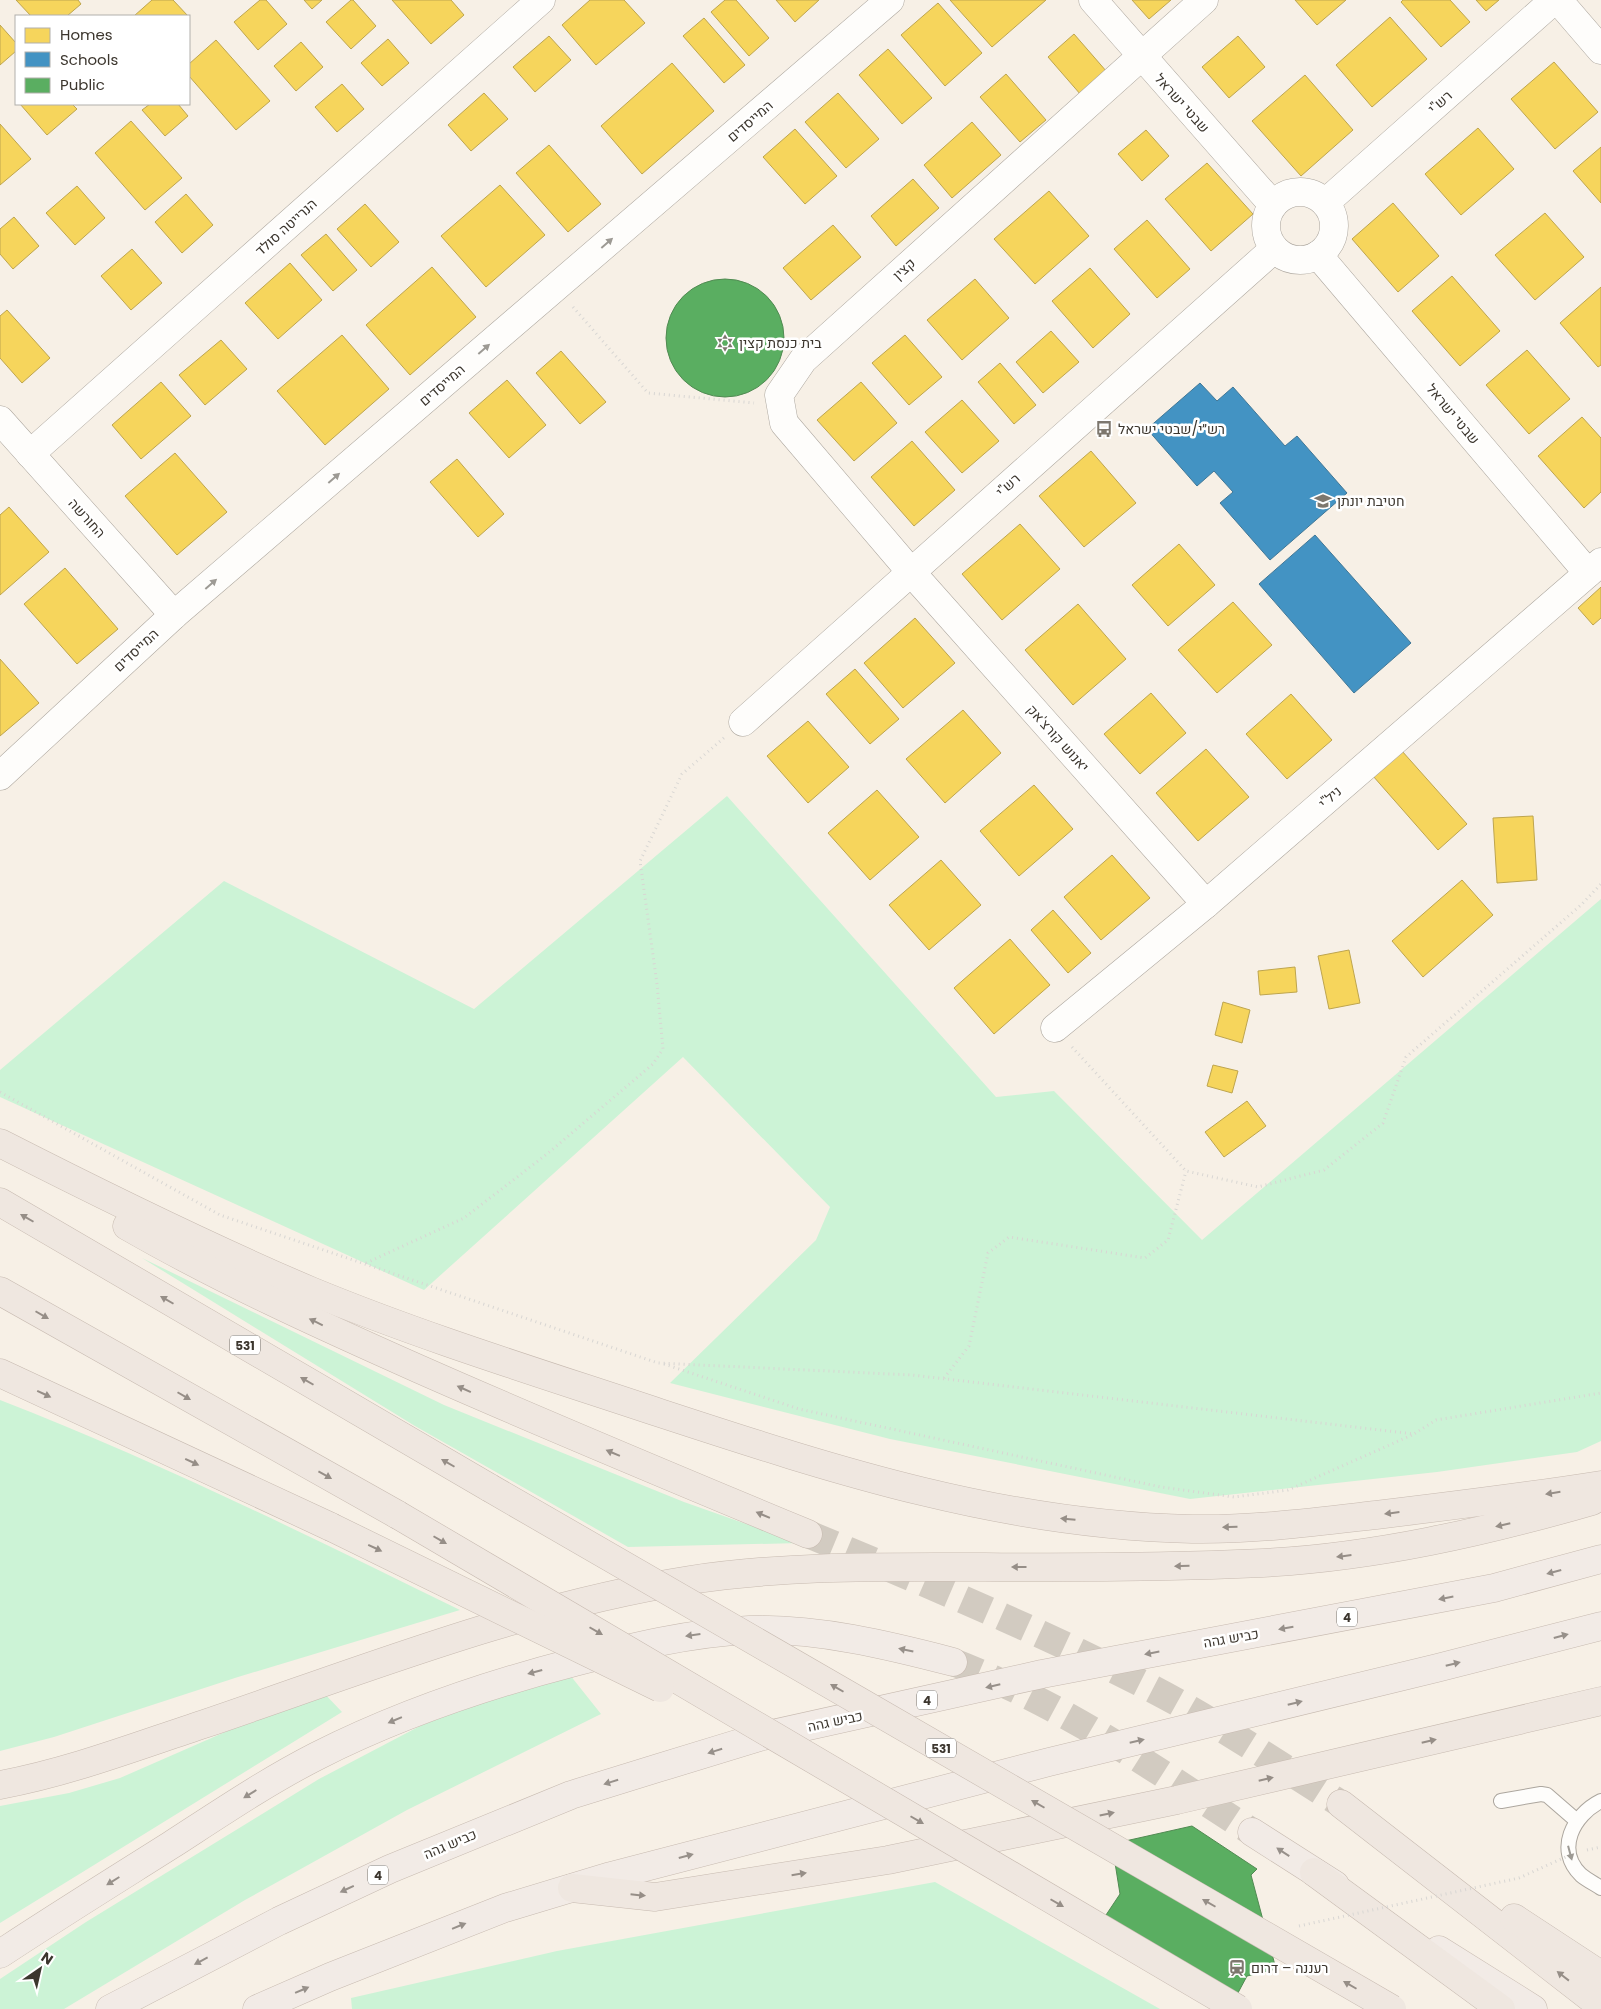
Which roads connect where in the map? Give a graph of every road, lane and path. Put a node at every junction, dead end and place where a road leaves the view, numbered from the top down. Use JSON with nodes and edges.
{"nodes":[{"id":1,"x":541,"y":0,"type":"edge"},
{"id":2,"x":890,"y":0,"type":"edge"},
{"id":3,"x":1093,"y":0,"type":"edge"},
{"id":4,"x":1204,"y":0,"type":"edge"},
{"id":5,"x":1554,"y":0,"type":"edge"},
{"id":6,"x":1558,"y":0,"type":"edge"},
{"id":7,"x":1601,"y":50,"type":"edge"},
{"id":8,"x":1141,"y":57,"type":"junction"},
{"id":9,"x":1325,"y":203,"type":"junction"},
{"id":10,"x":1273,"y":205,"type":"junction"},
{"id":11,"x":1274,"y":249,"type":"junction"},
{"id":12,"x":1318,"y":255,"type":"junction"},
{"id":13,"x":556,"y":287,"type":"junction"},
{"id":14,"x":781,"y":406,"type":"junction"},
{"id":15,"x":0,"y":420,"type":"edge"},
{"id":16,"x":30,"y":454,"type":"junction"},
{"id":17,"x":1594,"y":567,"type":"edge"},
{"id":18,"x":911,"y":572,"type":"junction"},
{"id":19,"x":174,"y":616,"type":"junction"},
{"id":20,"x":743,"y":722,"type":"joint"},
{"id":21,"x":0,"y":776,"type":"edge"},
{"id":22,"x":1601,"y":884,"type":"edge"},
{"id":23,"x":1206,"y":904,"type":"junction"},
{"id":24,"x":1055,"y":1028,"type":"joint"},
{"id":25,"x":0,"y":1092,"type":"edge"},
{"id":26,"x":0,"y":1143,"type":"edge"},
{"id":27,"x":0,"y":1152,"type":"edge"},
{"id":28,"x":1186,"y":1171,"type":"junction"},
{"id":29,"x":0,"y":1202,"type":"edge"},
{"id":30,"x":366,"y":1263,"type":"junction"},
{"id":31,"x":0,"y":1291,"type":"edge"},
{"id":32,"x":658,"y":1362,"type":"junction"},
{"id":33,"x":0,"y":1373,"type":"edge"},
{"id":34,"x":943,"y":1379,"type":"junction"},
{"id":35,"x":1601,"y":1393,"type":"edge"},
{"id":36,"x":1414,"y":1434,"type":"junction"},
{"id":37,"x":1601,"y":1485,"type":"edge"},
{"id":38,"x":1601,"y":1499,"type":"edge"},
{"id":39,"x":808,"y":1534,"type":"tunnel mouth"},
{"id":40,"x":1601,"y":1560,"type":"edge"},
{"id":41,"x":1601,"y":1626,"type":"edge"},
{"id":42,"x":954,"y":1662,"type":"tunnel mouth"},
{"id":43,"x":1601,"y":1701,"type":"edge"},
{"id":44,"x":0,"y":1784,"type":"edge"},
{"id":45,"x":878,"y":1798,"type":"junction"},
{"id":46,"x":1501,"y":1801,"type":"dead end"},
{"id":47,"x":1601,"y":1801,"type":"edge"},
{"id":48,"x":1577,"y":1821,"type":"junction"},
{"id":49,"x":1252,"y":1832,"type":"tunnel mouth"},
{"id":50,"x":1570,"y":1855,"type":"junction"},
{"id":51,"x":1314,"y":1872,"type":"junction"},
{"id":52,"x":572,"y":1888,"type":"junction"},
{"id":53,"x":1601,"y":1888,"type":"edge"},
{"id":54,"x":1296,"y":1927,"type":"dead end"},
{"id":55,"x":0,"y":1954,"type":"edge"},
{"id":56,"x":1601,"y":1975,"type":"edge"},
{"id":57,"x":1601,"y":2006,"type":"edge"},
{"id":58,"x":110,"y":2009,"type":"edge"},
{"id":59,"x":257,"y":2009,"type":"edge"},
{"id":60,"x":1238,"y":2009,"type":"edge"},
{"id":61,"x":1392,"y":2009,"type":"edge"},
{"id":62,"x":1501,"y":2009,"type":"edge"},
{"id":63,"x":1534,"y":2009,"type":"edge"}],
"edges":[{"from":1,"to":16,"type":"street","name":"הנרייטה סולד"},
{"from":13,"to":2,"type":"street","name":"המייסדים","one_way":true},
{"from":3,"to":8,"type":"street","name":"שבטי ישראל"},
{"from":4,"to":8,"type":"street","name":"קצין"},
{"from":5,"to":9,"type":"street","name":"רש\"י"},
{"from":6,"to":7,"type":"street"},
{"from":8,"to":10,"type":"street","name":"שבטי ישראל"},
{"from":8,"to":14,"type":"street","name":"קצין"},
{"from":9,"to":10,"type":"street"},
{"from":9,"to":12,"type":"street"},
{"from":10,"to":11,"type":"street"},
{"from":11,"to":12,"type":"street"},
{"from":11,"to":18,"type":"street","name":"רש\"י"},
{"from":12,"to":17,"type":"street","name":"שבטי ישראל"},
{"from":13,"to":14,"type":"path"},
{"from":19,"to":13,"type":"street","name":"המייסדים","one_way":true},
{"from":14,"to":18,"type":"street"},
{"from":15,"to":16,"type":"street","name":"החורשה"},
{"from":16,"to":19,"type":"street","name":"החורשה"},
{"from":17,"to":23,"type":"street","name":"ניל\"י"},
{"from":18,"to":20,"type":"street","name":"רש\"י"},
{"from":18,"to":23,"type":"street","name":"יאנוש קורצ'אק"},
{"from":19,"to":21,"type":"street","name":"המייסדים"},
{"from":20,"to":30,"type":"path"},
{"from":22,"to":28,"type":"path"},
{"from":23,"to":24,"type":"street","name":"ניל\"י"},
{"from":24,"to":28,"type":"path"},
{"from":25,"to":30,"type":"path"},
{"from":37,"to":26,"type":"highway","one_way":true},
{"from":39,"to":27,"type":"highway","one_way":true},
{"from":28,"to":34,"type":"path"},
{"from":61,"to":29,"type":"highway","number":"531","one_way":true,"bridge":true},
{"from":30,"to":32,"type":"path"},
{"from":31,"to":45,"type":"highway","one_way":true,"bridge":true},
{"from":32,"to":34,"type":"path"},
{"from":32,"to":36,"type":"path"},
{"from":33,"to":45,"type":"highway","one_way":true,"bridge":true},
{"from":34,"to":36,"type":"path"},
{"from":35,"to":36,"type":"path"},
{"from":38,"to":44,"type":"highway","one_way":true},
{"from":40,"to":58,"type":"highway","name":"כביש גהה","number":"4","one_way":true},
{"from":52,"to":41,"type":"highway","one_way":true},
{"from":42,"to":55,"type":"highway","one_way":true},
{"from":52,"to":43,"type":"highway","one_way":true},
{"from":45,"to":60,"type":"highway","one_way":true,"bridge":true},
{"from":46,"to":48,"type":"lane"},
{"from":47,"to":48,"type":"lane"},
{"from":48,"to":50,"type":"lane","one_way":true},
{"from":51,"to":49,"type":"highway","one_way":true},
{"from":50,"to":53,"type":"lane"},
{"from":50,"to":54,"type":"path","bridge":true},
{"from":51,"to":62,"type":"highway"},
{"from":51,"to":63,"type":"highway"},
{"from":59,"to":52,"type":"highway","one_way":true},
{"from":57,"to":56,"type":"highway","one_way":true}]}
